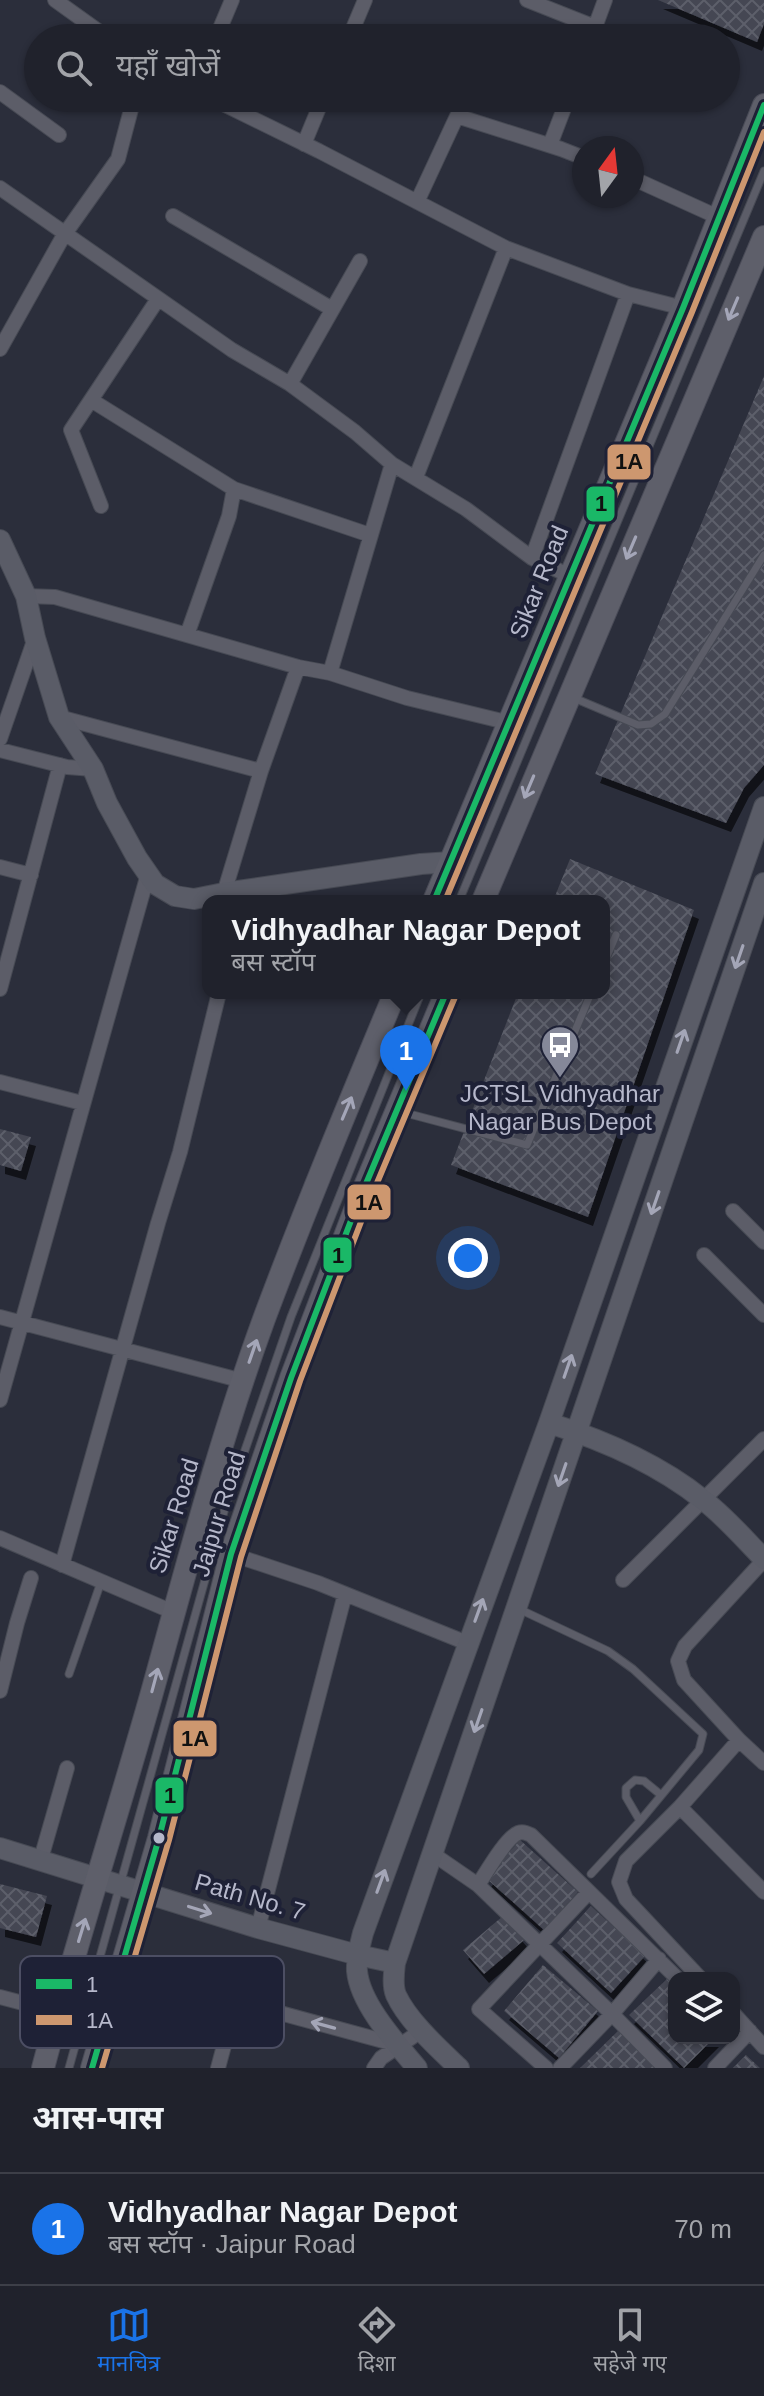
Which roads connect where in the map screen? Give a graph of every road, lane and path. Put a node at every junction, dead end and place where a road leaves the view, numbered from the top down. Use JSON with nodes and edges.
{"nodes":[{"id":1,"x":232,"y":0,"type":"edge"},
{"id":2,"x":365,"y":0,"type":"edge"},
{"id":3,"x":527,"y":0,"type":"edge"},
{"id":4,"x":605,"y":0,"type":"edge"},
{"id":5,"x":57,"y":1,"type":"edge"},
{"id":6,"x":89,"y":24,"type":"edge"},
{"id":7,"x":222,"y":24,"type":"edge"},
{"id":8,"x":355,"y":24,"type":"edge"},
{"id":9,"x":576,"y":24,"type":"edge"},
{"id":10,"x":596,"y":24,"type":"edge"},
{"id":11,"x":0,"y":92,"type":"edge"},
{"id":12,"x":764,"y":105,"type":"edge"},
{"id":13,"x":24,"y":109,"type":"edge"},
{"id":14,"x":27,"y":112,"type":"edge"},
{"id":15,"x":130,"y":112,"type":"edge"},
{"id":16,"x":239,"y":112,"type":"edge"},
{"id":17,"x":317,"y":112,"type":"edge"},
{"id":18,"x":563,"y":112,"type":"edge"},
{"id":19,"x":59,"y":135,"type":"dead end"},
{"id":20,"x":304,"y":144,"type":"junction"},
{"id":21,"x":550,"y":145,"type":"junction"},
{"id":22,"x":572,"y":153,"type":"edge"},
{"id":23,"x":764,"y":171,"type":"edge"},
{"id":24,"x":644,"y":183,"type":"edge"},
{"id":25,"x":0,"y":188,"type":"edge"},
{"id":26,"x":417,"y":202,"type":"junction"},
{"id":27,"x":173,"y":216,"type":"dead end"},
{"id":28,"x":718,"y":217,"type":"junction"},
{"id":29,"x":64,"y":235,"type":"junction"},
{"id":30,"x":764,"y":237,"type":"edge"},
{"id":31,"x":506,"y":248,"type":"junction"},
{"id":32,"x":360,"y":261,"type":"dead end"},
{"id":33,"x":628,"y":294,"type":"junction"},
{"id":34,"x":158,"y":299,"type":"junction"},
{"id":35,"x":683,"y":308,"type":"junction"},
{"id":36,"x":332,"y":309,"type":"junction"},
{"id":37,"x":1,"y":344,"type":"edge"},
{"id":38,"x":290,"y":384,"type":"junction"},
{"id":39,"x":91,"y":400,"type":"junction"},
{"id":40,"x":392,"y":464,"type":"junction"},
{"id":41,"x":416,"y":477,"type":"junction"},
{"id":42,"x":234,"y":489,"type":"junction"},
{"id":43,"x":101,"y":506,"type":"dead end"},
{"id":44,"x":370,"y":535,"type":"junction"},
{"id":45,"x":0,"y":540,"type":"edge"},
{"id":46,"x":764,"y":555,"type":"edge"},
{"id":47,"x":532,"y":558,"type":"junction"},
{"id":48,"x":570,"y":576,"type":"junction"},
{"id":49,"x":26,"y":596,"type":"junction"},
{"id":50,"x":187,"y":635,"type":"junction"},
{"id":51,"x":35,"y":638,"type":"junction"},
{"id":52,"x":298,"y":667,"type":"junction"},
{"id":53,"x":330,"y":673,"type":"junction"},
{"id":54,"x":568,"y":696,"type":"junction"},
{"id":55,"x":59,"y":717,"type":"junction"},
{"id":56,"x":510,"y":723,"type":"junction"},
{"id":57,"x":0,"y":739,"type":"edge"},
{"id":58,"x":0,"y":750,"type":"edge"},
{"id":59,"x":60,"y":765,"type":"junction"},
{"id":60,"x":93,"y":769,"type":"junction"},
{"id":61,"x":261,"y":771,"type":"junction"},
{"id":62,"x":764,"y":807,"type":"edge"},
{"id":63,"x":451,"y":862,"type":"junction"},
{"id":64,"x":0,"y":867,"type":"edge"},
{"id":65,"x":148,"y":874,"type":"junction"},
{"id":66,"x":31,"y":875,"type":"junction"},
{"id":67,"x":764,"y":883,"type":"edge"},
{"id":68,"x":234,"y":895,"type":"edge"},
{"id":69,"x":437,"y":895,"type":"edge"},
{"id":70,"x":462,"y":895,"type":"edge"},
{"id":71,"x":485,"y":895,"type":"edge"},
{"id":72,"x":202,"y":898,"type":"edge"},
{"id":73,"x":616,"y":935,"type":"dead end"},
{"id":74,"x":610,"y":949,"type":"edge"},
{"id":75,"x":0,"y":989,"type":"edge"},
{"id":76,"x":218,"y":999,"type":"edge"},
{"id":77,"x":392,"y":999,"type":"edge"},
{"id":78,"x":419,"y":999,"type":"edge"},
{"id":79,"x":443,"y":999,"type":"edge"},
{"id":80,"x":588,"y":999,"type":"edge"},
{"id":81,"x":0,"y":1082,"type":"edge"},
{"id":82,"x":82,"y":1103,"type":"junction"},
{"id":83,"x":396,"y":1111,"type":"junction"},
{"id":84,"x":733,"y":1211,"type":"dead end"},
{"id":85,"x":764,"y":1242,"type":"edge"},
{"id":86,"x":704,"y":1255,"type":"dead end"},
{"id":87,"x":764,"y":1315,"type":"edge"},
{"id":88,"x":0,"y":1317,"type":"edge"},
{"id":89,"x":21,"y":1324,"type":"junction"},
{"id":90,"x":123,"y":1350,"type":"junction"},
{"id":91,"x":243,"y":1381,"type":"junction"},
{"id":92,"x":0,"y":1400,"type":"edge"},
{"id":93,"x":549,"y":1423,"type":"junction"},
{"id":94,"x":577,"y":1432,"type":"junction"},
{"id":95,"x":764,"y":1439,"type":"edge"},
{"id":96,"x":703,"y":1499,"type":"junction"},
{"id":97,"x":0,"y":1538,"type":"edge"},
{"id":98,"x":231,"y":1554,"type":"junction"},
{"id":99,"x":764,"y":1559,"type":"edge"},
{"id":100,"x":62,"y":1565,"type":"junction"},
{"id":101,"x":31,"y":1578,"type":"dead end"},
{"id":102,"x":623,"y":1580,"type":"dead end"},
{"id":103,"x":101,"y":1582,"type":"junction"},
{"id":104,"x":345,"y":1594,"type":"junction"},
{"id":105,"x":517,"y":1608,"type":"junction"},
{"id":106,"x":173,"y":1612,"type":"junction"},
{"id":107,"x":467,"y":1643,"type":"junction"},
{"id":108,"x":69,"y":1674,"type":"dead end"},
{"id":109,"x":0,"y":1691,"type":"edge"},
{"id":110,"x":739,"y":1740,"type":"junction"},
{"id":111,"x":764,"y":1763,"type":"edge"},
{"id":112,"x":67,"y":1768,"type":"dead end"},
{"id":113,"x":661,"y":1795,"type":"junction"},
{"id":114,"x":680,"y":1807,"type":"junction"},
{"id":115,"x":640,"y":1821,"type":"junction"},
{"id":116,"x":0,"y":1848,"type":"edge"},
{"id":117,"x":433,"y":1854,"type":"junction"},
{"id":118,"x":40,"y":1862,"type":"junction"},
{"id":119,"x":591,"y":1874,"type":"dead end"},
{"id":120,"x":108,"y":1882,"type":"junction"},
{"id":121,"x":478,"y":1885,"type":"junction"},
{"id":122,"x":142,"y":1892,"type":"junction"},
{"id":123,"x":589,"y":1892,"type":"junction"},
{"id":124,"x":764,"y":1892,"type":"edge"},
{"id":125,"x":258,"y":1928,"type":"junction"},
{"id":126,"x":540,"y":1946,"type":"junction"},
{"id":127,"x":358,"y":1955,"type":"junction"},
{"id":128,"x":79,"y":1956,"type":"edge"},
{"id":129,"x":92,"y":1956,"type":"edge"},
{"id":130,"x":123,"y":1956,"type":"edge"},
{"id":131,"x":659,"y":1959,"type":"junction"},
{"id":132,"x":395,"y":1963,"type":"junction"},
{"id":133,"x":671,"y":1972,"type":"edge"},
{"id":134,"x":694,"y":1972,"type":"edge"},
{"id":135,"x":0,"y":1997,"type":"edge"},
{"id":136,"x":20,"y":2002,"type":"edge"},
{"id":137,"x":284,"y":2014,"type":"edge"},
{"id":138,"x":612,"y":2014,"type":"junction"},
{"id":139,"x":421,"y":2031,"type":"junction"},
{"id":140,"x":741,"y":2037,"type":"edge"},
{"id":141,"x":398,"y":2045,"type":"junction"},
{"id":142,"x":764,"y":2047,"type":"edge"},
{"id":143,"x":48,"y":2048,"type":"edge"},
{"id":144,"x":73,"y":2048,"type":"edge"},
{"id":145,"x":98,"y":2048,"type":"edge"},
{"id":146,"x":223,"y":2048,"type":"edge"},
{"id":147,"x":43,"y":2068,"type":"edge"},
{"id":148,"x":69,"y":2068,"type":"edge"},
{"id":149,"x":92,"y":2068,"type":"edge"},
{"id":150,"x":218,"y":2068,"type":"edge"},
{"id":151,"x":374,"y":2068,"type":"edge"},
{"id":152,"x":417,"y":2068,"type":"edge"},
{"id":153,"x":459,"y":2068,"type":"edge"},
{"id":154,"x":546,"y":2068,"type":"edge"},
{"id":155,"x":560,"y":2068,"type":"edge"},
{"id":156,"x":665,"y":2068,"type":"edge"},
{"id":157,"x":715,"y":2068,"type":"edge"}],
"edges":[{"from":1,"to":7,"type":"street"},
{"from":2,"to":8,"type":"street"},
{"from":3,"to":9,"type":"street"},
{"from":4,"to":10,"type":"street"},
{"from":5,"to":6,"type":"street"},
{"from":11,"to":13,"type":"street"},
{"from":12,"to":28,"type":"main road","name":"Sikar Road"},
{"from":14,"to":19,"type":"street"},
{"from":15,"to":29,"type":"street"},
{"from":16,"to":20,"type":"street"},
{"from":17,"to":20,"type":"street"},
{"from":18,"to":21,"type":"street"},
{"from":20,"to":26,"type":"street"},
{"from":21,"to":22,"type":"street"},
{"from":21,"to":26,"type":"street"},
{"from":23,"to":70,"type":"lane"},
{"from":24,"to":28,"type":"street"},
{"from":25,"to":29,"type":"street"},
{"from":26,"to":31,"type":"street"},
{"from":27,"to":36,"type":"street"},
{"from":28,"to":35,"type":"main road","name":"Sikar Road"},
{"from":29,"to":34,"type":"street"},
{"from":29,"to":37,"type":"street"},
{"from":30,"to":54,"type":"main road","one_way":true},
{"from":31,"to":33,"type":"street"},
{"from":31,"to":41,"type":"street"},
{"from":32,"to":36,"type":"street"},
{"from":33,"to":35,"type":"street"},
{"from":33,"to":47,"type":"street"},
{"from":34,"to":38,"type":"street"},
{"from":34,"to":39,"type":"street"},
{"from":35,"to":48,"type":"main road","name":"Sikar Road"},
{"from":36,"to":38,"type":"street"},
{"from":38,"to":40,"type":"street"},
{"from":39,"to":42,"type":"street"},
{"from":39,"to":43,"type":"street"},
{"from":40,"to":41,"type":"street"},
{"from":40,"to":44,"type":"street"},
{"from":41,"to":47,"type":"street"},
{"from":42,"to":44,"type":"street"},
{"from":42,"to":50,"type":"street"},
{"from":44,"to":53,"type":"street"},
{"from":45,"to":49,"type":"street"},
{"from":46,"to":54,"type":"lane"},
{"from":47,"to":48,"type":"street"},
{"from":48,"to":56,"type":"main road","name":"Sikar Road"},
{"from":49,"to":50,"type":"street"},
{"from":49,"to":51,"type":"street"},
{"from":50,"to":52,"type":"street"},
{"from":51,"to":55,"type":"street"},
{"from":51,"to":57,"type":"street"},
{"from":52,"to":53,"type":"street"},
{"from":52,"to":61,"type":"street"},
{"from":53,"to":56,"type":"street"},
{"from":54,"to":71,"type":"main road","one_way":true},
{"from":55,"to":60,"type":"street"},
{"from":55,"to":61,"type":"street"},
{"from":56,"to":63,"type":"main road","name":"Sikar Road"},
{"from":58,"to":59,"type":"street"},
{"from":59,"to":60,"type":"street"},
{"from":59,"to":66,"type":"street"},
{"from":60,"to":65,"type":"street"},
{"from":61,"to":68,"type":"street"},
{"from":93,"to":62,"type":"street","one_way":true},
{"from":63,"to":68,"type":"street"},
{"from":63,"to":69,"type":"main road","name":"Sikar Road"},
{"from":64,"to":66,"type":"street"},
{"from":65,"to":72,"type":"street"},
{"from":65,"to":82,"type":"street"},
{"from":66,"to":75,"type":"street"},
{"from":67,"to":94,"type":"street","one_way":true},
{"from":73,"to":74,"type":"lane"},
{"from":76,"to":90,"type":"street"},
{"from":91,"to":77,"type":"main road","name":"Sikar Road","one_way":true},
{"from":78,"to":120,"type":"lane"},
{"from":79,"to":83,"type":"main road","name":"Jaipur Road"},
{"from":80,"to":83,"type":"lane"},
{"from":81,"to":82,"type":"street"},
{"from":82,"to":89,"type":"street"},
{"from":83,"to":98,"type":"main road","name":"Jaipur Road"},
{"from":84,"to":85,"type":"street"},
{"from":86,"to":87,"type":"street"},
{"from":88,"to":89,"type":"street"},
{"from":89,"to":90,"type":"street"},
{"from":89,"to":92,"type":"street"},
{"from":90,"to":91,"type":"street"},
{"from":90,"to":100,"type":"street"},
{"from":91,"to":106,"type":"main road","name":"Sikar Road"},
{"from":93,"to":94,"type":"street"},
{"from":107,"to":93,"type":"street","one_way":true},
{"from":94,"to":96,"type":"street"},
{"from":94,"to":105,"type":"street","one_way":true},
{"from":95,"to":96,"type":"street"},
{"from":96,"to":99,"type":"street"},
{"from":96,"to":102,"type":"street"},
{"from":97,"to":100,"type":"street"},
{"from":98,"to":104,"type":"street"},
{"from":98,"to":122,"type":"main road","name":"Jaipur Road"},
{"from":99,"to":110,"type":"street"},
{"from":100,"to":103,"type":"street"},
{"from":101,"to":109,"type":"street"},
{"from":103,"to":106,"type":"street"},
{"from":103,"to":108,"type":"lane"},
{"from":104,"to":107,"type":"street"},
{"from":104,"to":125,"type":"street"},
{"from":105,"to":113,"type":"lane"},
{"from":105,"to":117,"type":"street","one_way":true},
{"from":120,"to":106,"type":"main road","name":"Sikar Road","one_way":true},
{"from":127,"to":107,"type":"street","one_way":true},
{"from":110,"to":111,"type":"street"},
{"from":110,"to":114,"type":"street"},
{"from":112,"to":118,"type":"street"},
{"from":113,"to":115,"type":"lane"},
{"from":113,"to":115,"type":"lane"},
{"from":114,"to":124,"type":"street"},
{"from":114,"to":134,"type":"street"},
{"from":115,"to":119,"type":"lane"},
{"from":116,"to":118,"type":"street","name":"Path No. 7"},
{"from":117,"to":121,"type":"street"},
{"from":117,"to":132,"type":"street"},
{"from":118,"to":120,"type":"street","name":"Path No. 7"},
{"from":120,"to":122,"type":"street","name":"Path No. 7"},
{"from":128,"to":120,"type":"main road","name":"Sikar Road","one_way":true},
{"from":120,"to":129,"type":"lane"},
{"from":121,"to":123,"type":"street"},
{"from":121,"to":126,"type":"street"},
{"from":122,"to":125,"type":"street","name":"Path No. 7","one_way":true},
{"from":122,"to":130,"type":"main road","name":"Jaipur Road"},
{"from":123,"to":126,"type":"street"},
{"from":123,"to":131,"type":"street"},
{"from":125,"to":127,"type":"street","name":"Path No. 7"},
{"from":126,"to":138,"type":"street"},
{"from":126,"to":154,"type":"street"},
{"from":127,"to":132,"type":"street","name":"Path No. 7"},
{"from":127,"to":141,"type":"street"},
{"from":131,"to":133,"type":"street"},
{"from":131,"to":138,"type":"street"},
{"from":132,"to":139,"type":"street"},
{"from":135,"to":136,"type":"street"},
{"from":141,"to":137,"type":"street","one_way":true},
{"from":138,"to":155,"type":"street"},
{"from":138,"to":156,"type":"street"},
{"from":139,"to":141,"type":"street"},
{"from":139,"to":153,"type":"street"},
{"from":140,"to":142,"type":"street"},
{"from":140,"to":157,"type":"street"},
{"from":141,"to":151,"type":"street"},
{"from":141,"to":152,"type":"street"},
{"from":143,"to":147,"type":"main road","name":"Sikar Road"},
{"from":144,"to":148,"type":"lane"},
{"from":145,"to":149,"type":"main road","name":"Jaipur Road"},
{"from":146,"to":150,"type":"street"}]}
